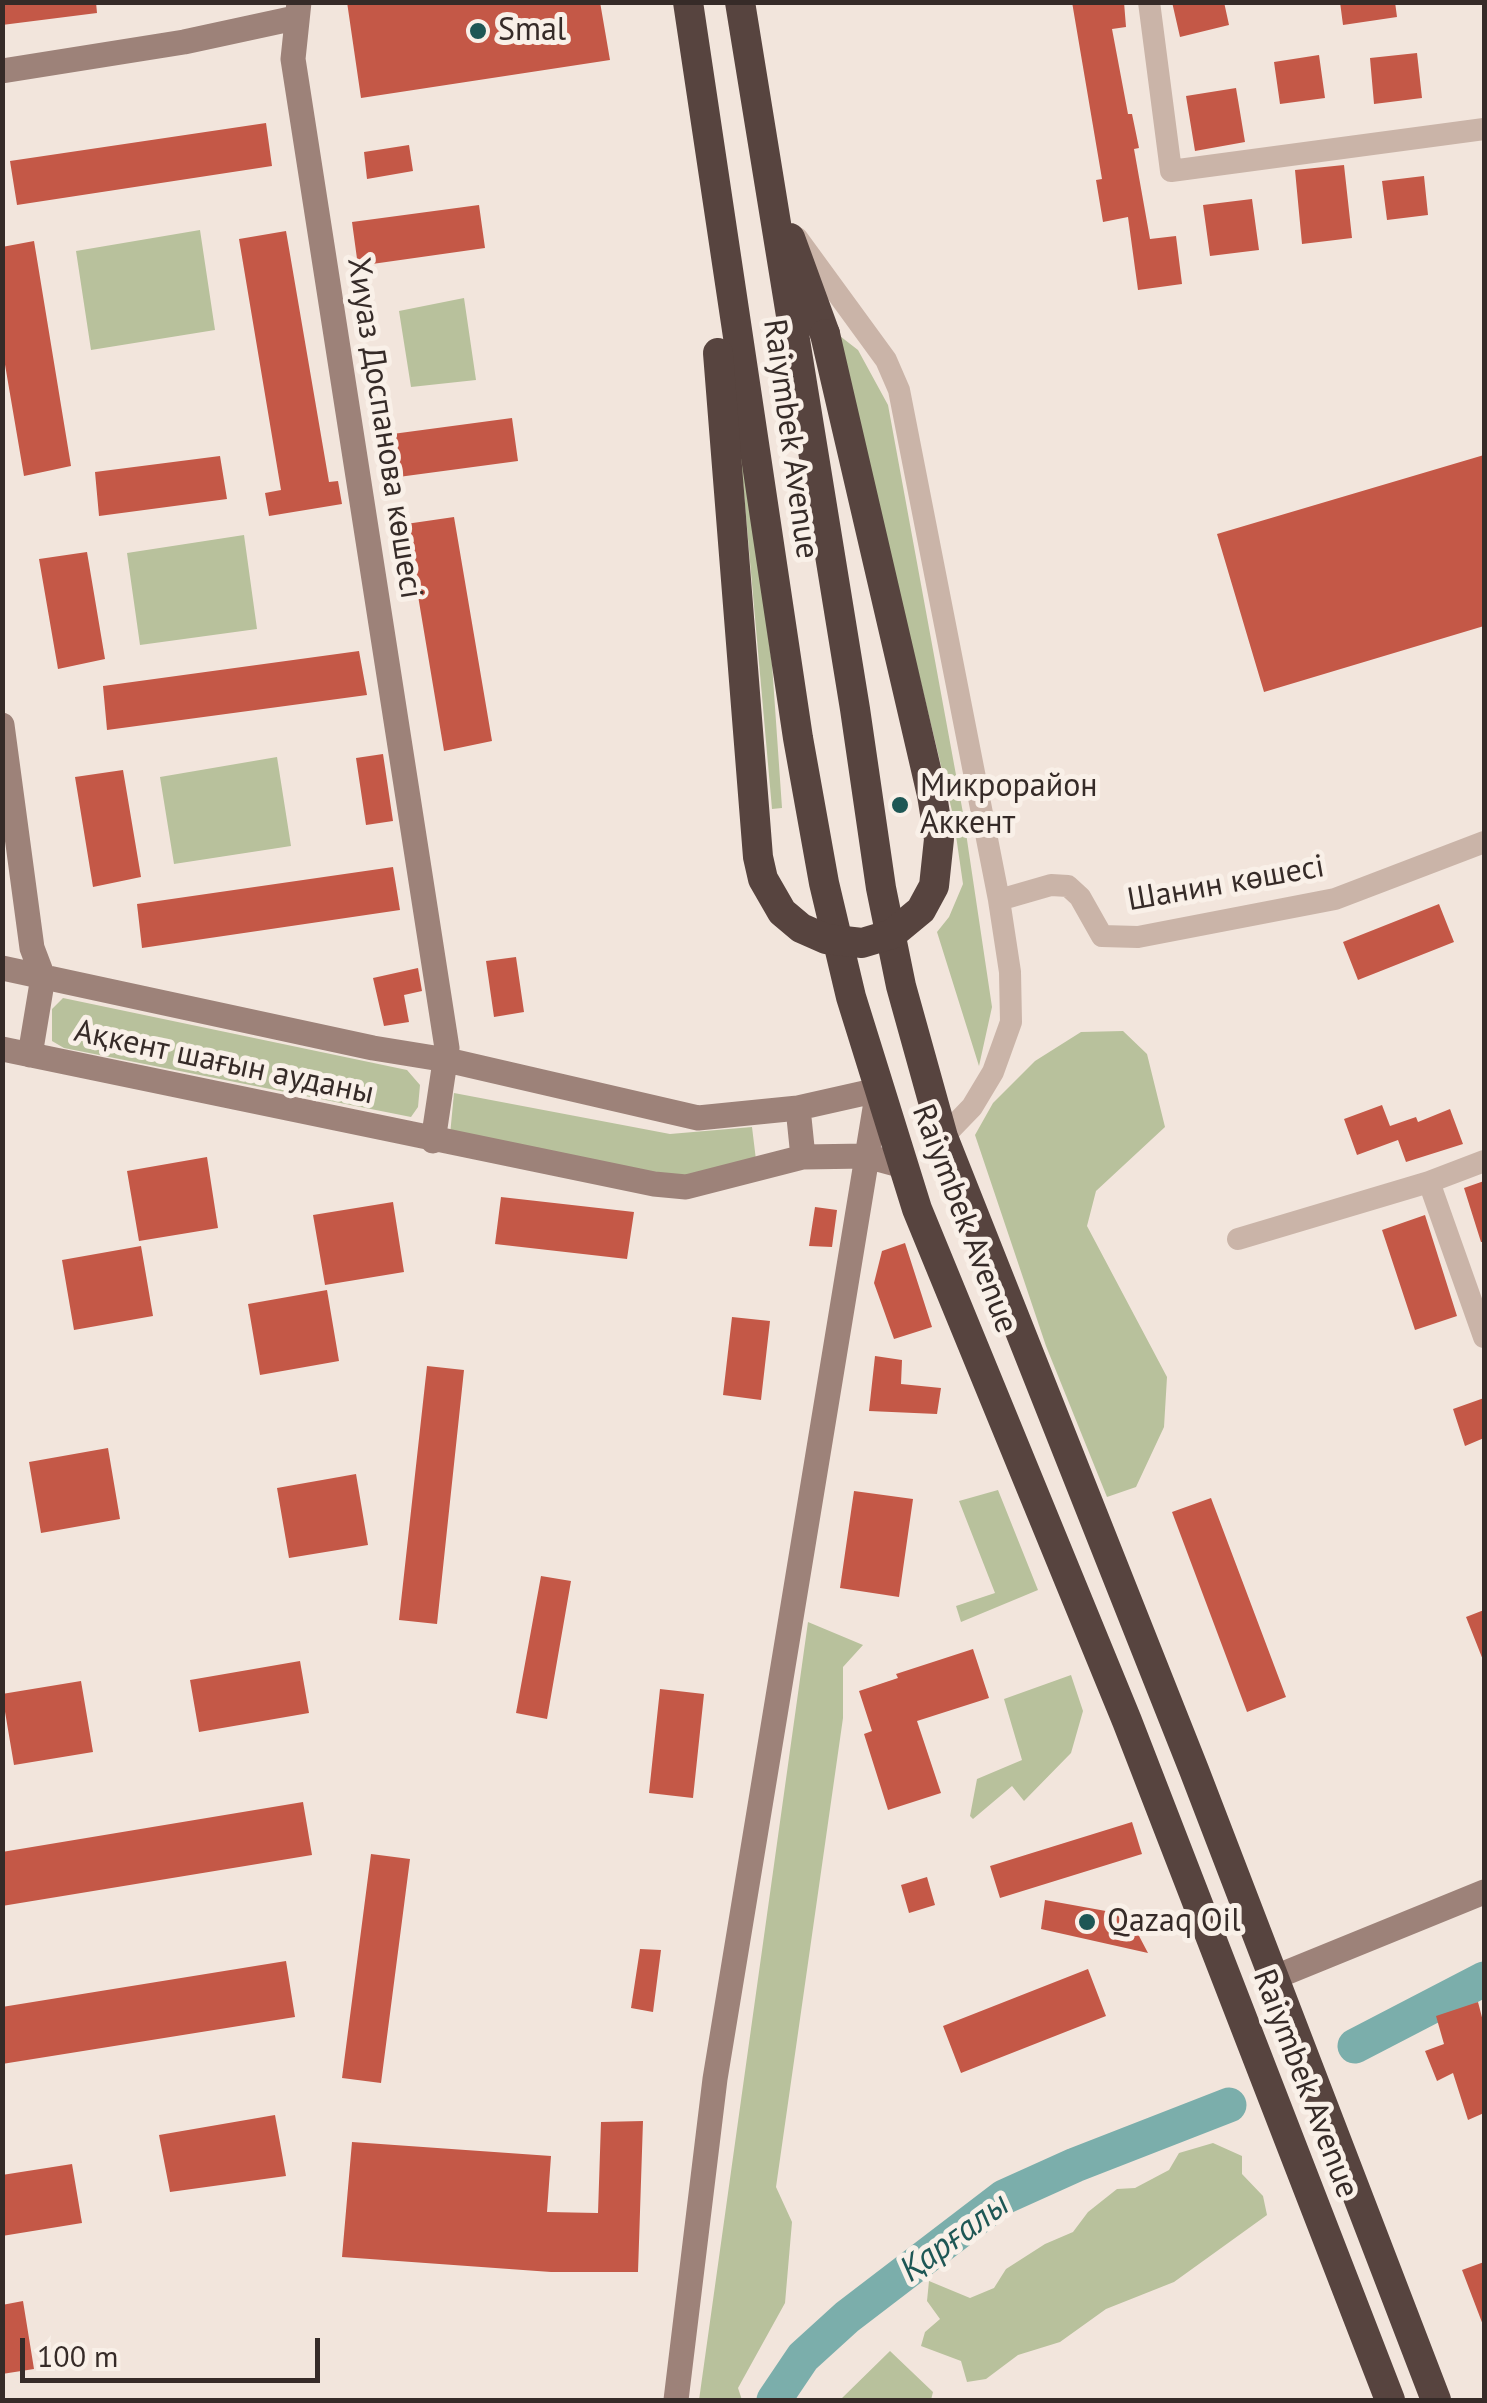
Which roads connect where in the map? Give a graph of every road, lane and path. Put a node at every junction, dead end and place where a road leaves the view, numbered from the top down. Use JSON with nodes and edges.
{"nodes":[{"id":1,"x":688,"y":2,"type":"edge"},
{"id":2,"x":740,"y":2,"type":"edge"},
{"id":3,"x":1149,"y":2,"type":"edge"},
{"id":4,"x":297,"y":10,"type":"edge"},
{"id":5,"x":2,"y":71,"type":"edge"},
{"id":6,"x":1484,"y":129,"type":"edge"},
{"id":7,"x":764,"y":167,"type":"junction"},
{"id":8,"x":716,"y":170,"type":"junction"},
{"id":9,"x":783,"y":218,"type":"junction"},
{"id":10,"x":2,"y":725,"type":"edge"},
{"id":11,"x":1484,"y":842,"type":"edge"},
{"id":12,"x":999,"y":900,"type":"junction"},
{"id":13,"x":2,"y":968,"type":"edge"},
{"id":14,"x":44,"y":976,"type":"junction"},
{"id":15,"x":2,"y":1049,"type":"edge"},
{"id":16,"x":30,"y":1055,"type":"junction"},
{"id":17,"x":447,"y":1060,"type":"junction"},
{"id":18,"x":878,"y":1090,"type":"junction"},
{"id":19,"x":798,"y":1108,"type":"junction"},
{"id":20,"x":943,"y":1137,"type":"junction"},
{"id":21,"x":433,"y":1140,"type":"junction"},
{"id":22,"x":802,"y":1156,"type":"junction"},
{"id":23,"x":866,"y":1156,"type":"junction"},
{"id":24,"x":1484,"y":1161,"type":"edge"},
{"id":25,"x":903,"y":1166,"type":"junction"},
{"id":26,"x":1429,"y":1182,"type":"junction"},
{"id":27,"x":1238,"y":1239,"type":"dead end"},
{"id":28,"x":1484,"y":1337,"type":"edge"},
{"id":29,"x":1484,"y":1892,"type":"edge"},
{"id":30,"x":1273,"y":1978,"type":"junction"},
{"id":31,"x":676,"y":2400,"type":"edge"},
{"id":32,"x":1390,"y":2400,"type":"edge"},
{"id":33,"x":1436,"y":2400,"type":"edge"}],
"edges":[{"from":1,"to":8,"type":"highway","name":"Raiymbek Avenue"},
{"from":2,"to":7,"type":"highway","name":"Raiymbek Avenue"},
{"from":3,"to":6,"type":"street"},
{"from":4,"to":5,"type":"street","name":"Хиуаз Доспанова көшесі"},
{"from":4,"to":17,"type":"street","name":"Хиуаз Доспанова көшесі"},
{"from":7,"to":9,"type":"highway"},
{"from":7,"to":20,"type":"highway","name":"Raiymbek Avenue"},
{"from":8,"to":9,"type":"highway","bridge":true},
{"from":8,"to":18,"type":"highway","name":"Raiymbek Avenue"},
{"from":9,"to":12,"type":"street"},
{"from":10,"to":14,"type":"street"},
{"from":11,"to":12,"type":"street","name":"Шанин көшесі"},
{"from":12,"to":20,"type":"street"},
{"from":13,"to":14,"type":"street"},
{"from":14,"to":16,"type":"street"},
{"from":14,"to":17,"type":"street"},
{"from":15,"to":16,"type":"street","name":"Ақкент шағын ауданы"},
{"from":16,"to":21,"type":"street","name":"Ақкент шағын ауданы"},
{"from":17,"to":19,"type":"street"},
{"from":17,"to":21,"type":"street","name":"Хиуаз Доспанова көшесі"},
{"from":18,"to":19,"type":"street"},
{"from":18,"to":23,"type":"street"},
{"from":18,"to":25,"type":"highway","name":"Raiymbek Avenue"},
{"from":19,"to":22,"type":"street"},
{"from":20,"to":30,"type":"highway","name":"Raiymbek Avenue"},
{"from":21,"to":22,"type":"street","name":"Ақкент шағын ауданы"},
{"from":22,"to":23,"type":"street","name":"Ақкент шағын ауданы"},
{"from":23,"to":25,"type":"street","name":"Ақкент шағын ауданы"},
{"from":23,"to":31,"type":"street"},
{"from":24,"to":26,"type":"street"},
{"from":25,"to":32,"type":"highway","name":"Raiymbek Avenue"},
{"from":26,"to":27,"type":"street"},
{"from":26,"to":28,"type":"street"},
{"from":29,"to":30,"type":"street"},
{"from":30,"to":33,"type":"highway","name":"Raiymbek Avenue"}]}
